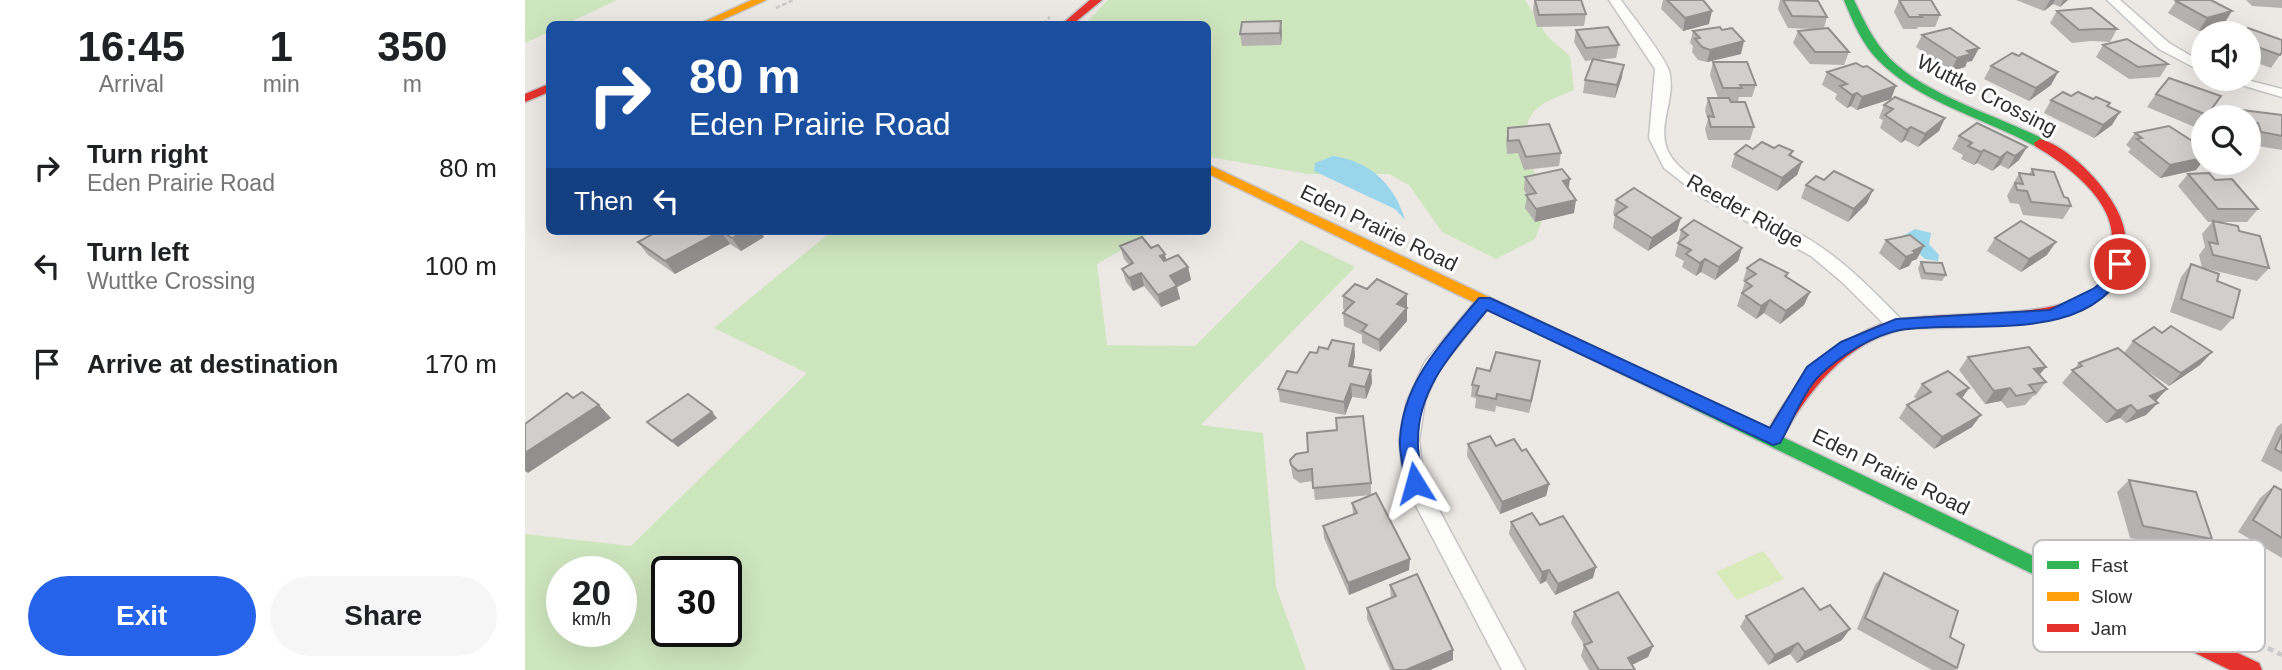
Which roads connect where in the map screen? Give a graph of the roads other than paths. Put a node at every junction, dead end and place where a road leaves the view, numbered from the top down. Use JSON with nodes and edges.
{"nodes":[{"id":1,"x":761,"y":0,"type":"edge"},
{"id":2,"x":1097,"y":0,"type":"edge"},
{"id":3,"x":1615,"y":0,"type":"edge"},
{"id":4,"x":1849,"y":0,"type":"edge"},
{"id":5,"x":2113,"y":0,"type":"edge"},
{"id":6,"x":712,"y":21,"type":"edge"},
{"id":7,"x":1070,"y":21,"type":"edge"},
{"id":8,"x":2191,"y":61,"type":"edge"},
{"id":9,"x":2261,"y":88,"type":"edge"},
{"id":10,"x":546,"y":89,"type":"edge"},
{"id":11,"x":2282,"y":93,"type":"edge"},
{"id":12,"x":525,"y":98,"type":"edge"},
{"id":13,"x":1211,"y":170,"type":"edge"},
{"id":14,"x":1484,"y":302,"type":"junction"},
{"id":15,"x":1896,"y":325,"type":"junction"},
{"id":16,"x":1773,"y":438,"type":"junction"},
{"id":17,"x":2033,"y":564,"type":"edge"},
{"id":18,"x":2215,"y":652,"type":"edge"},
{"id":19,"x":1514,"y":670,"type":"edge"},
{"id":20,"x":2252,"y":670,"type":"edge"}],
"edges":[{"from":1,"to":6,"type":"street"},
{"from":2,"to":7,"type":"street"},
{"from":3,"to":15,"type":"street","name":"Reeder Ridge"},
{"from":4,"to":15,"type":"street","name":"Wuttke Crossing"},
{"from":5,"to":8,"type":"street"},
{"from":9,"to":11,"type":"street"},
{"from":10,"to":12,"type":"street"},
{"from":13,"to":14,"type":"street","name":"Eden Prairie Road"},
{"from":14,"to":16,"type":"street","name":"Eden Prairie Road"},
{"from":14,"to":19,"type":"street"},
{"from":15,"to":16,"type":"street","name":"Wuttke Crossing"},
{"from":16,"to":17,"type":"street","name":"Eden Prairie Road"},
{"from":18,"to":20,"type":"street","name":"Eden Prairie Road"}]}
